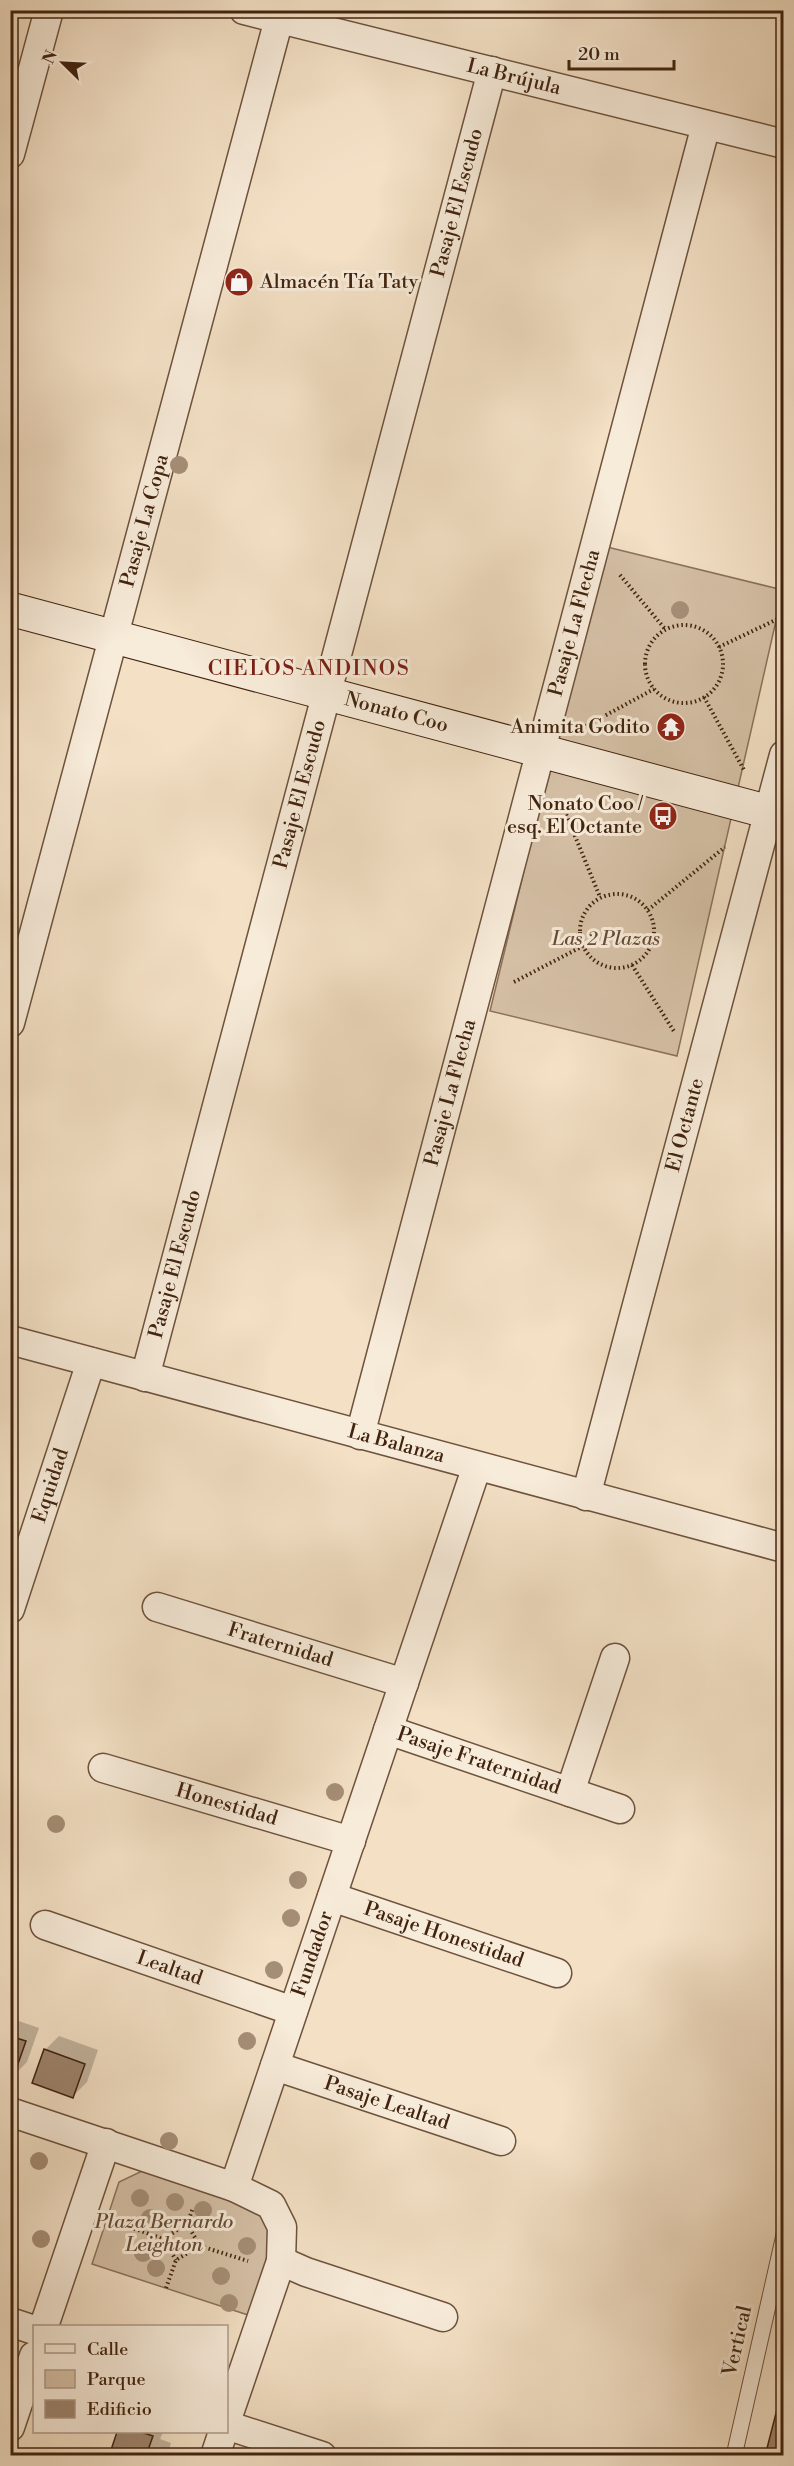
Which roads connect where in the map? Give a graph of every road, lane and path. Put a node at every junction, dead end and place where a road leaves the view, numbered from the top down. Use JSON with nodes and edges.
{"nodes":[{"id":1,"x":49,"y":10,"type":"edge"},
{"id":2,"x":244,"y":10,"type":"edge"},
{"id":3,"x":279,"y":19,"type":"junction"},
{"id":4,"x":492,"y":71,"type":"junction"},
{"id":5,"x":706,"y":125,"type":"junction"},
{"id":6,"x":783,"y":144,"type":"edge"},
{"id":7,"x":10,"y":154,"type":"edge"},
{"id":8,"x":617,"y":571,"type":"dead end"},
{"id":9,"x":10,"y":609,"type":"edge"},
{"id":10,"x":783,"y":616,"type":"edge"},
{"id":11,"x":665,"y":629,"type":"junction"},
{"id":12,"x":114,"y":637,"type":"junction"},
{"id":13,"x":719,"y":647,"type":"junction"},
{"id":14,"x":654,"y":689,"type":"junction"},
{"id":15,"x":327,"y":694,"type":"junction"},
{"id":16,"x":704,"y":698,"type":"junction"},
{"id":17,"x":540,"y":751,"type":"junction"},
{"id":18,"x":783,"y":755,"type":"edge"},
{"id":19,"x":776,"y":814,"type":"edge"},
{"id":20,"x":600,"y":897,"type":"junction"},
{"id":21,"x":648,"y":910,"type":"junction"},
{"id":22,"x":583,"y":946,"type":"junction"},
{"id":23,"x":632,"y":965,"type":"junction"},
{"id":24,"x":505,"y":987,"type":"dead end"},
{"id":25,"x":10,"y":1023,"type":"edge"},
{"id":26,"x":700,"y":1072,"type":"junction"},
{"id":27,"x":10,"y":1340,"type":"edge"},
{"id":28,"x":91,"y":1362,"type":"junction"},
{"id":29,"x":145,"y":1377,"type":"junction"},
{"id":30,"x":360,"y":1435,"type":"junction"},
{"id":31,"x":477,"y":1466,"type":"junction"},
{"id":32,"x":586,"y":1496,"type":"junction"},
{"id":33,"x":783,"y":1548,"type":"edge"},
{"id":34,"x":158,"y":1607,"type":"dead end"},
{"id":35,"x":10,"y":1609,"type":"edge"},
{"id":36,"x":615,"y":1658,"type":"dead end"},
{"id":37,"x":404,"y":1683,"type":"junction"},
{"id":38,"x":388,"y":1730,"type":"junction"},
{"id":39,"x":103,"y":1768,"type":"dead end"},
{"id":40,"x":570,"y":1792,"type":"junction"},
{"id":41,"x":620,"y":1809,"type":"dead end"},
{"id":42,"x":351,"y":1841,"type":"junction"},
{"id":43,"x":332,"y":1897,"type":"junction"},
{"id":44,"x":45,"y":1925,"type":"dead end"},
{"id":45,"x":557,"y":1973,"type":"dead end"},
{"id":46,"x":293,"y":2011,"type":"junction"},
{"id":47,"x":274,"y":2066,"type":"junction"},
{"id":48,"x":10,"y":2112,"type":"edge"},
{"id":49,"x":501,"y":2141,"type":"dead end"},
{"id":50,"x":106,"y":2143,"type":"junction"},
{"id":51,"x":234,"y":2187,"type":"junction"},
{"id":52,"x":112,"y":2221,"type":"dead end"},
{"id":53,"x":783,"y":2235,"type":"edge"},
{"id":54,"x":163,"y":2239,"type":"junction"},
{"id":55,"x":200,"y":2247,"type":"junction"},
{"id":56,"x":176,"y":2260,"type":"junction"},
{"id":57,"x":269,"y":2262,"type":"junction"},
{"id":58,"x":166,"y":2288,"type":"dead end"},
{"id":59,"x":443,"y":2317,"type":"dead end"},
{"id":60,"x":10,"y":2322,"type":"edge"},
{"id":61,"x":44,"y":2325,"type":"edge"},
{"id":62,"x":33,"y":2330,"type":"edge"},
{"id":63,"x":33,"y":2359,"type":"edge"},
{"id":64,"x":228,"y":2416,"type":"edge"},
{"id":65,"x":228,"y":2424,"type":"edge"},
{"id":66,"x":10,"y":2427,"type":"edge"},
{"id":67,"x":223,"y":2433,"type":"edge"},
{"id":68,"x":215,"y":2456,"type":"edge"},
{"id":69,"x":322,"y":2456,"type":"edge"},
{"id":70,"x":734,"y":2456,"type":"edge"}],
"edges":[{"from":1,"to":7,"type":"street"},
{"from":2,"to":3,"type":"street","name":"La Brújula"},
{"from":3,"to":4,"type":"street","name":"La Brújula"},
{"from":3,"to":12,"type":"street","name":"Pasaje La Copa"},
{"from":4,"to":5,"type":"street","name":"La Brújula"},
{"from":4,"to":15,"type":"street","name":"Pasaje El Escudo"},
{"from":5,"to":6,"type":"street","name":"La Brújula"},
{"from":5,"to":17,"type":"street","name":"Pasaje La Flecha"},
{"from":8,"to":11,"type":"path"},
{"from":9,"to":12,"type":"main road","name":"Nonato Coo"},
{"from":10,"to":13,"type":"path"},
{"from":11,"to":13,"type":"path"},
{"from":11,"to":14,"type":"path"},
{"from":12,"to":15,"type":"main road","name":"Nonato Coo"},
{"from":12,"to":25,"type":"street","name":"Pasaje La Copa"},
{"from":13,"to":16,"type":"path"},
{"from":14,"to":16,"type":"path"},
{"from":14,"to":17,"type":"path"},
{"from":15,"to":17,"type":"main road","name":"Nonato Coo"},
{"from":15,"to":29,"type":"street","name":"Pasaje El Escudo"},
{"from":16,"to":19,"type":"path"},
{"from":17,"to":19,"type":"main road","name":"Nonato Coo"},
{"from":17,"to":20,"type":"path"},
{"from":17,"to":30,"type":"street","name":"Pasaje La Flecha"},
{"from":18,"to":19,"type":"street","name":"El Octante"},
{"from":19,"to":21,"type":"path"},
{"from":19,"to":26,"type":"street","name":"El Octante"},
{"from":20,"to":21,"type":"path"},
{"from":20,"to":22,"type":"path"},
{"from":21,"to":23,"type":"path"},
{"from":22,"to":23,"type":"path"},
{"from":22,"to":24,"type":"path"},
{"from":23,"to":26,"type":"path"},
{"from":26,"to":32,"type":"street","name":"El Octante"},
{"from":27,"to":28,"type":"street","name":"La Balanza"},
{"from":28,"to":29,"type":"street","name":"La Balanza"},
{"from":28,"to":35,"type":"street","name":"Equidad"},
{"from":29,"to":30,"type":"street","name":"La Balanza"},
{"from":30,"to":31,"type":"street","name":"La Balanza"},
{"from":31,"to":32,"type":"street","name":"La Balanza"},
{"from":31,"to":37,"type":"street","name":"Fundador"},
{"from":32,"to":33,"type":"street","name":"La Balanza"},
{"from":34,"to":37,"type":"street","name":"Fraternidad"},
{"from":36,"to":40,"type":"street","name":"Pasaje Fraternidad"},
{"from":37,"to":38,"type":"street","name":"Fundador"},
{"from":38,"to":40,"type":"street","name":"Pasaje Fraternidad"},
{"from":38,"to":42,"type":"street","name":"Fundador"},
{"from":39,"to":42,"type":"street","name":"Honestidad"},
{"from":40,"to":41,"type":"street","name":"Pasaje Fraternidad"},
{"from":42,"to":43,"type":"street","name":"Fundador"},
{"from":43,"to":45,"type":"street","name":"Pasaje Honestidad"},
{"from":43,"to":46,"type":"street","name":"Fundador"},
{"from":44,"to":46,"type":"street","name":"Lealtad"},
{"from":46,"to":47,"type":"street","name":"Fundador"},
{"from":47,"to":49,"type":"street","name":"Pasaje Lealtad"},
{"from":47,"to":51,"type":"street","name":"Fundador"},
{"from":48,"to":50,"type":"street"},
{"from":50,"to":51,"type":"street"},
{"from":50,"to":61,"type":"street"},
{"from":51,"to":57,"type":"street"},
{"from":52,"to":54,"type":"path"},
{"from":53,"to":70,"type":"lane","name":"Vertical"},
{"from":54,"to":55,"type":"path"},
{"from":54,"to":56,"type":"path"},
{"from":55,"to":56,"type":"path"},
{"from":55,"to":57,"type":"path"},
{"from":56,"to":58,"type":"path"},
{"from":57,"to":59,"type":"street"},
{"from":57,"to":64,"type":"street"},
{"from":60,"to":62,"type":"street"},
{"from":63,"to":66,"type":"street"},
{"from":65,"to":69,"type":"street"},
{"from":67,"to":68,"type":"street"}]}
